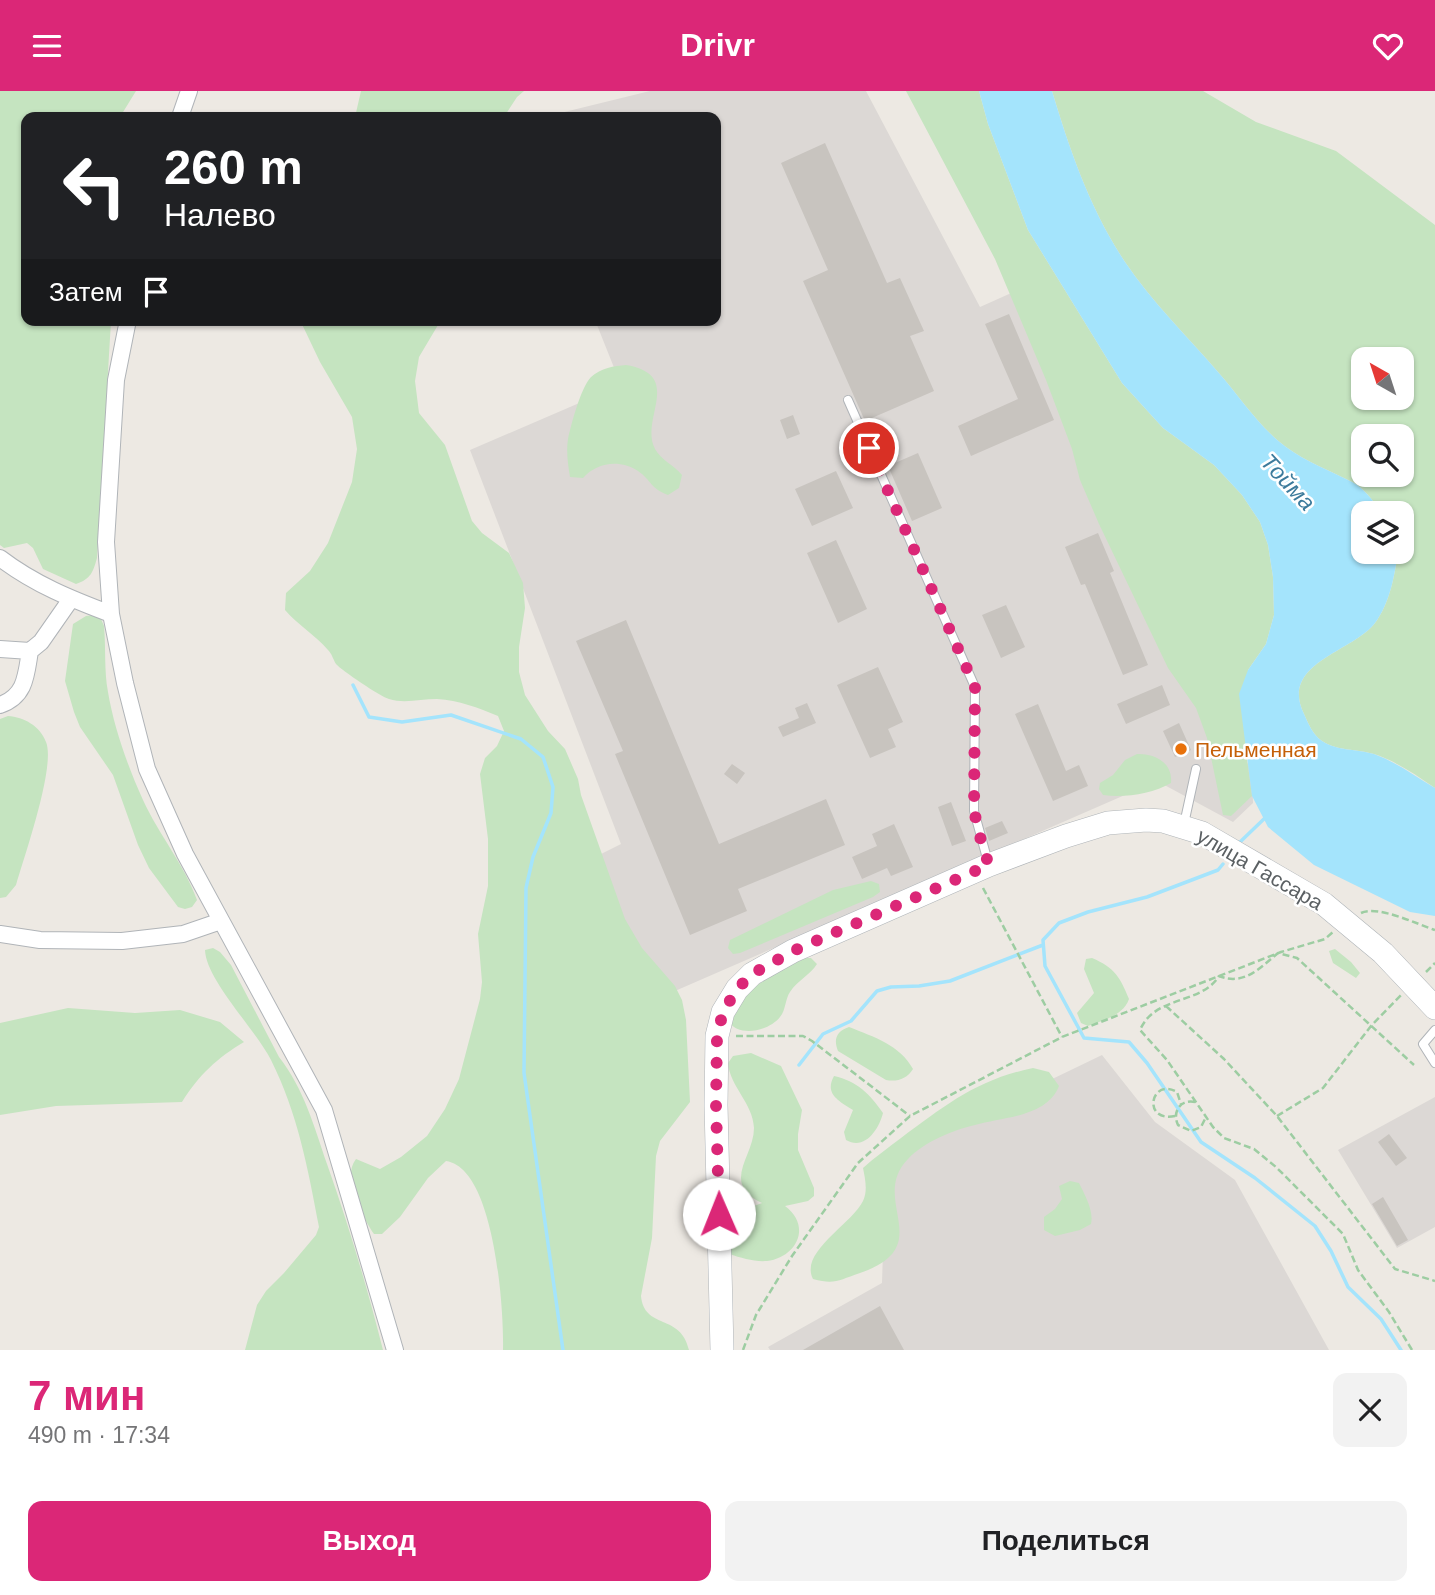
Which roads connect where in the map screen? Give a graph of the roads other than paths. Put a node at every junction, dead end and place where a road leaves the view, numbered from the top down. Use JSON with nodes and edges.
{"nodes":[{"id":1,"x":189,"y":91,"type":"edge"},
{"id":2,"x":182,"y":112,"type":"edge"},
{"id":3,"x":127,"y":326,"type":"edge"},
{"id":4,"x":848,"y":400,"type":"dead end"},
{"id":5,"x":0,"y":558,"type":"edge"},
{"id":6,"x":71,"y":599,"type":"junction"},
{"id":7,"x":111,"y":614,"type":"junction"},
{"id":8,"x":0,"y":649,"type":"edge"},
{"id":9,"x":30,"y":651,"type":"junction"},
{"id":10,"x":0,"y":705,"type":"edge"},
{"id":11,"x":1196,"y":769,"type":"dead end"},
{"id":12,"x":1183,"y":826,"type":"junction"},
{"id":13,"x":982,"y":868,"type":"junction"},
{"id":14,"x":221,"y":921,"type":"junction"},
{"id":15,"x":0,"y":934,"type":"edge"},
{"id":16,"x":1435,"y":1008,"type":"edge"},
{"id":17,"x":1435,"y":1030,"type":"edge"},
{"id":18,"x":1435,"y":1063,"type":"edge"},
{"id":19,"x":395,"y":1350,"type":"edge"},
{"id":20,"x":722,"y":1350,"type":"edge"}],
"edges":[{"from":1,"to":2,"type":"street"},
{"from":3,"to":7,"type":"street"},
{"from":4,"to":13,"type":"lane"},
{"from":5,"to":6,"type":"street"},
{"from":6,"to":7,"type":"street"},
{"from":6,"to":9,"type":"street"},
{"from":7,"to":14,"type":"street"},
{"from":8,"to":9,"type":"street"},
{"from":9,"to":10,"type":"street"},
{"from":11,"to":12,"type":"lane"},
{"from":12,"to":13,"type":"main road","name":"улица Гассара"},
{"from":12,"to":16,"type":"main road","name":"улица Гассара"},
{"from":13,"to":20,"type":"main road","name":"улица Гассара"},
{"from":14,"to":15,"type":"street"},
{"from":14,"to":19,"type":"street"},
{"from":17,"to":18,"type":"lane"}]}
